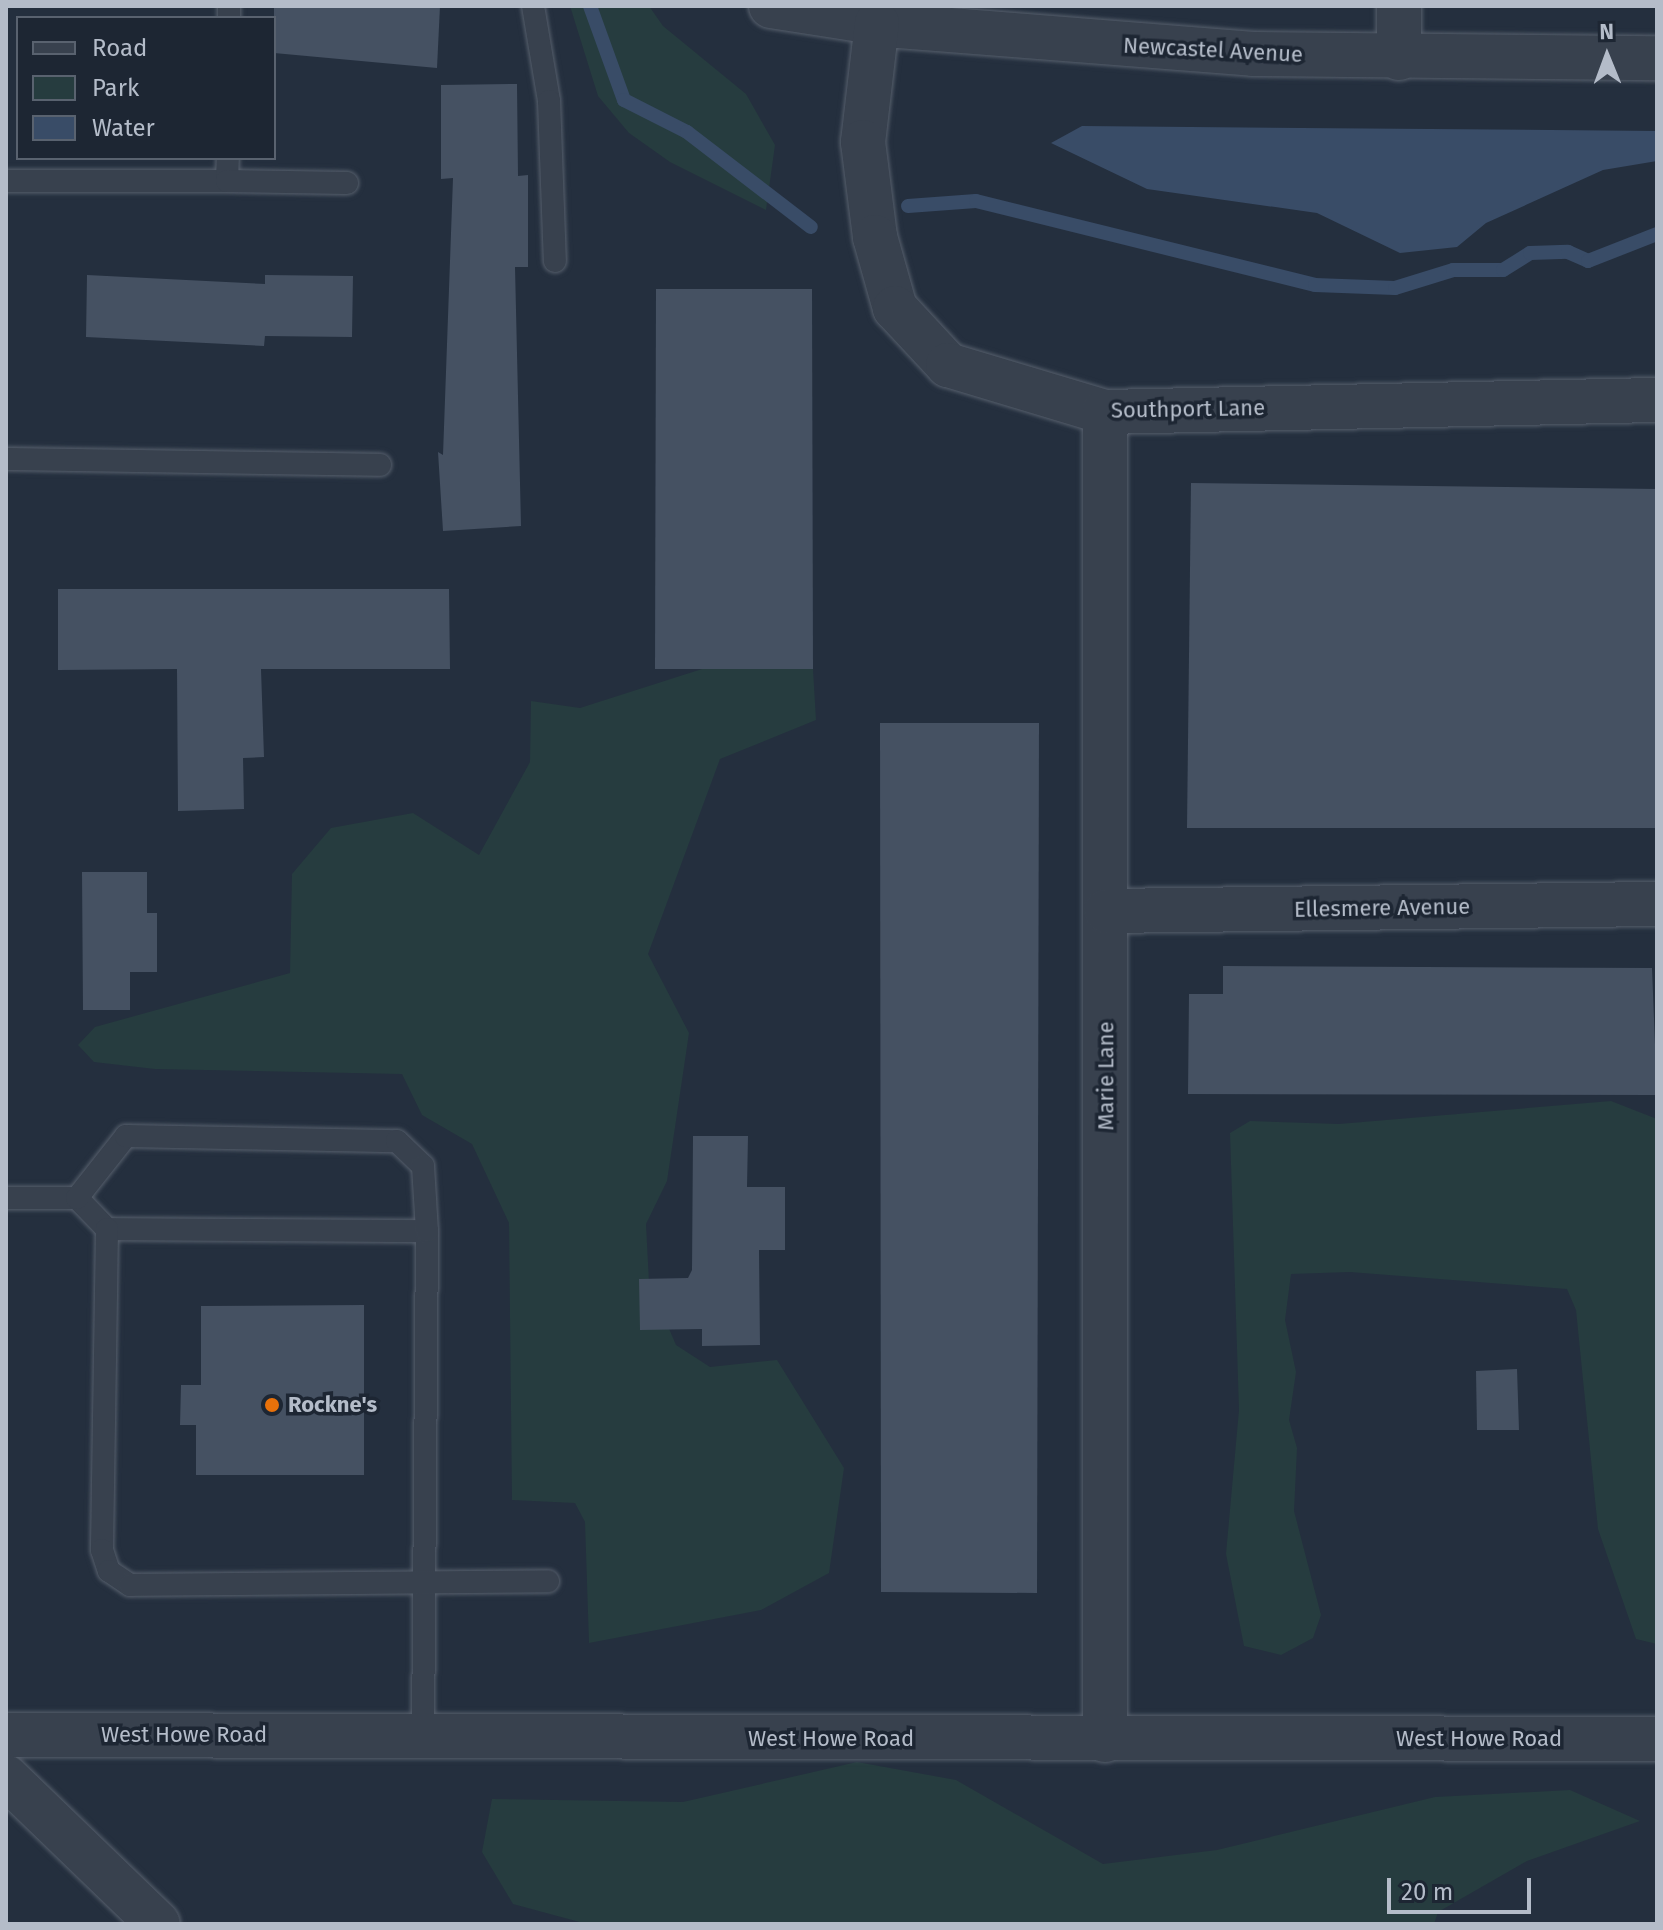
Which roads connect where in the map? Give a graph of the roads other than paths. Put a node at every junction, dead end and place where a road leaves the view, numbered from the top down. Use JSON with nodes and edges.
{"nodes":[{"id":1,"x":533,"y":6,"type":"edge"},
{"id":2,"x":771,"y":6,"type":"edge"},
{"id":3,"x":1399,"y":6,"type":"edge"},
{"id":4,"x":877,"y":23,"type":"junction"},
{"id":5,"x":1399,"y":58,"type":"junction"},
{"id":6,"x":1657,"y":58,"type":"edge"},
{"id":7,"x":228,"y":160,"type":"edge"},
{"id":8,"x":6,"y":181,"type":"edge"},
{"id":9,"x":227,"y":181,"type":"junction"},
{"id":10,"x":347,"y":183,"type":"dead end"},
{"id":11,"x":555,"y":261,"type":"dead end"},
{"id":12,"x":1657,"y":400,"type":"edge"},
{"id":13,"x":1105,"y":412,"type":"junction"},
{"id":14,"x":6,"y":459,"type":"edge"},
{"id":15,"x":380,"y":465,"type":"dead end"},
{"id":16,"x":1657,"y":904,"type":"edge"},
{"id":17,"x":1106,"y":911,"type":"junction"},
{"id":18,"x":6,"y":1198,"type":"edge"},
{"id":19,"x":77,"y":1198,"type":"junction"},
{"id":20,"x":107,"y":1229,"type":"junction"},
{"id":21,"x":427,"y":1231,"type":"junction"},
{"id":22,"x":548,"y":1581,"type":"dead end"},
{"id":23,"x":424,"y":1582,"type":"junction"},
{"id":24,"x":6,"y":1735,"type":"edge"},
{"id":25,"x":423,"y":1737,"type":"junction"},
{"id":26,"x":1657,"y":1739,"type":"edge"},
{"id":27,"x":1105,"y":1740,"type":"junction"},
{"id":28,"x":6,"y":1777,"type":"edge"},
{"id":29,"x":158,"y":1924,"type":"edge"}],
"edges":[{"from":1,"to":11,"type":"lane"},
{"from":2,"to":4,"type":"street","name":"Newcastel Avenue"},
{"from":3,"to":5,"type":"street"},
{"from":4,"to":5,"type":"street","name":"Newcastel Avenue"},
{"from":4,"to":13,"type":"street","name":"Southport Lane"},
{"from":5,"to":6,"type":"street","name":"Newcastel Avenue"},
{"from":7,"to":9,"type":"lane"},
{"from":8,"to":9,"type":"lane"},
{"from":9,"to":10,"type":"lane"},
{"from":12,"to":13,"type":"street","name":"Southport Lane"},
{"from":13,"to":17,"type":"street","name":"Marie Lane"},
{"from":14,"to":15,"type":"lane"},
{"from":16,"to":17,"type":"street","name":"Ellesmere Avenue"},
{"from":17,"to":27,"type":"street","name":"Marie Lane"},
{"from":18,"to":19,"type":"lane"},
{"from":19,"to":20,"type":"lane"},
{"from":19,"to":21,"type":"lane"},
{"from":20,"to":21,"type":"lane"},
{"from":20,"to":23,"type":"lane"},
{"from":21,"to":23,"type":"lane"},
{"from":22,"to":23,"type":"lane"},
{"from":23,"to":25,"type":"lane"},
{"from":24,"to":25,"type":"street","name":"West Howe Road"},
{"from":25,"to":27,"type":"street","name":"West Howe Road"},
{"from":26,"to":27,"type":"street","name":"West Howe Road"},
{"from":28,"to":29,"type":"street"}]}
